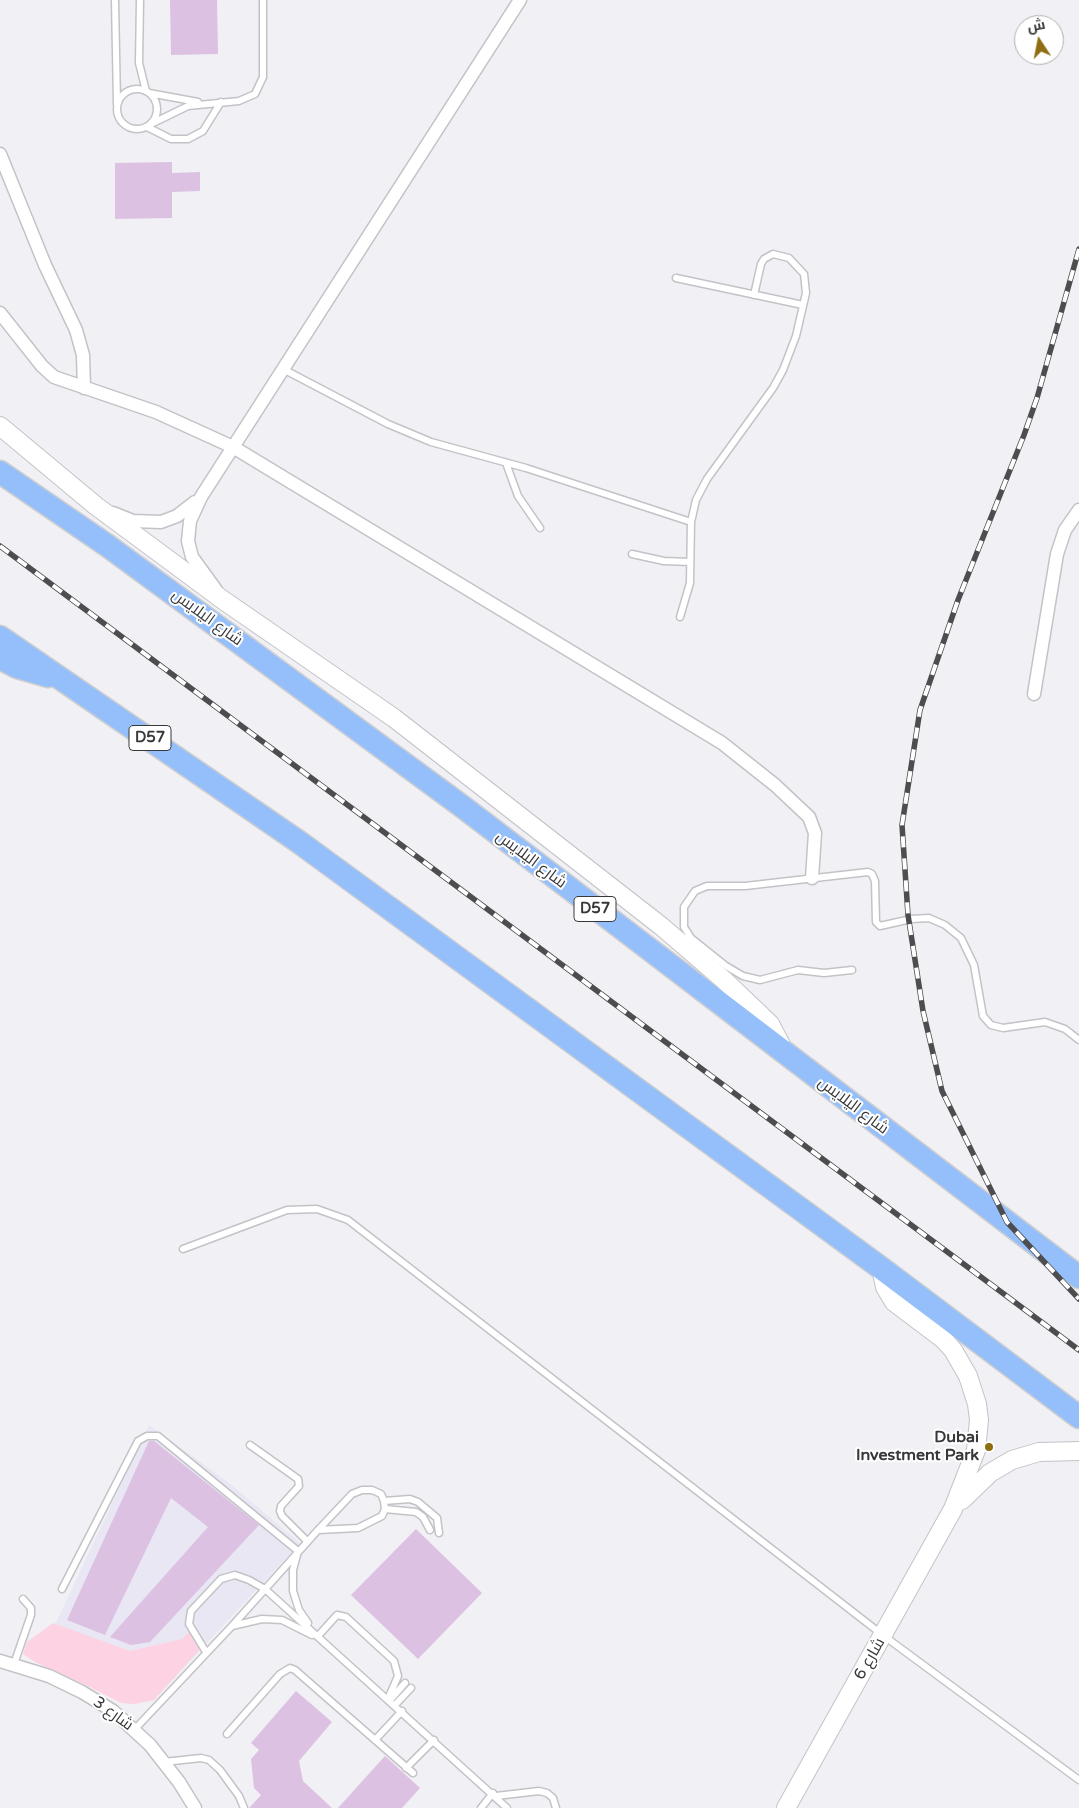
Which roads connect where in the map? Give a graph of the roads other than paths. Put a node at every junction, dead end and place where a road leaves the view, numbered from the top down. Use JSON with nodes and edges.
{"nodes":[{"id":1,"x":116,"y":0,"type":"edge"},
{"id":2,"x":140,"y":0,"type":"edge"},
{"id":3,"x":263,"y":0,"type":"edge"},
{"id":4,"x":520,"y":0,"type":"edge"},
{"id":5,"x":147,"y":92,"type":"junction"},
{"id":6,"x":222,"y":102,"type":"junction"},
{"id":7,"x":202,"y":103,"type":"junction"},
{"id":8,"x":117,"y":108,"type":"junction"},
{"id":9,"x":149,"y":125,"type":"junction"},
{"id":10,"x":0,"y":154,"type":"edge"},
{"id":11,"x":676,"y":278,"type":"dead end"},
{"id":12,"x":754,"y":294,"type":"junction"},
{"id":13,"x":803,"y":305,"type":"junction"},
{"id":14,"x":0,"y":313,"type":"edge"},
{"id":15,"x":283,"y":369,"type":"junction"},
{"id":16,"x":84,"y":388,"type":"junction"},
{"id":17,"x":0,"y":426,"type":"edge"},
{"id":18,"x":233,"y":447,"type":"junction"},
{"id":19,"x":506,"y":463,"type":"junction"},
{"id":20,"x":0,"y":472,"type":"edge"},
{"id":21,"x":201,"y":497,"type":"junction"},
{"id":22,"x":96,"y":506,"type":"junction"},
{"id":23,"x":1079,"y":510,"type":"edge"},
{"id":24,"x":691,"y":522,"type":"junction"},
{"id":25,"x":540,"y":528,"type":"dead end"},
{"id":26,"x":632,"y":554,"type":"dead end"},
{"id":27,"x":690,"y":562,"type":"junction"},
{"id":28,"x":223,"y":600,"type":"junction"},
{"id":29,"x":680,"y":617,"type":"dead end"},
{"id":30,"x":0,"y":637,"type":"edge"},
{"id":31,"x":0,"y":658,"type":"edge"},
{"id":32,"x":71,"y":684,"type":"junction"},
{"id":33,"x":1034,"y":694,"type":"dead end"},
{"id":34,"x":812,"y":878,"type":"junction"},
{"id":35,"x":852,"y":970,"type":"dead end"},
{"id":36,"x":1079,"y":1040,"type":"edge"},
{"id":37,"x":782,"y":1052,"type":"junction"},
{"id":38,"x":183,"y":1249,"type":"dead end"},
{"id":39,"x":881,"y":1268,"type":"junction"},
{"id":40,"x":1079,"y":1277,"type":"edge"},
{"id":41,"x":1079,"y":1417,"type":"edge"},
{"id":42,"x":250,"y":1445,"type":"dead end"},
{"id":43,"x":1079,"y":1451,"type":"edge"},
{"id":44,"x":384,"y":1501,"type":"junction"},
{"id":45,"x":385,"y":1509,"type":"junction"},
{"id":46,"x":953,"y":1510,"type":"junction"},
{"id":47,"x":318,"y":1530,"type":"junction"},
{"id":48,"x":430,"y":1530,"type":"dead end"},
{"id":49,"x":439,"y":1533,"type":"dead end"},
{"id":50,"x":307,"y":1541,"type":"junction"},
{"id":51,"x":298,"y":1551,"type":"junction"},
{"id":52,"x":265,"y":1589,"type":"junction"},
{"id":53,"x":62,"y":1590,"type":"dead end"},
{"id":54,"x":23,"y":1598,"type":"dead end"},
{"id":55,"x":232,"y":1626,"type":"junction"},
{"id":56,"x":318,"y":1636,"type":"junction"},
{"id":57,"x":884,"y":1636,"type":"junction"},
{"id":58,"x":206,"y":1652,"type":"junction"},
{"id":59,"x":0,"y":1661,"type":"edge"},
{"id":60,"x":14,"y":1664,"type":"junction"},
{"id":61,"x":405,"y":1683,"type":"dead end"},
{"id":62,"x":410,"y":1688,"type":"dead end"},
{"id":63,"x":389,"y":1700,"type":"junction"},
{"id":64,"x":395,"y":1705,"type":"junction"},
{"id":65,"x":402,"y":1711,"type":"junction"},
{"id":66,"x":134,"y":1729,"type":"junction"},
{"id":67,"x":228,"y":1734,"type":"dead end"},
{"id":68,"x":375,"y":1740,"type":"junction"},
{"id":69,"x":434,"y":1740,"type":"junction"},
{"id":70,"x":164,"y":1762,"type":"junction"},
{"id":71,"x":406,"y":1768,"type":"junction"},
{"id":72,"x":413,"y":1774,"type":"dead end"},
{"id":73,"x":1079,"y":1780,"type":"edge"},
{"id":74,"x":494,"y":1795,"type":"junction"},
{"id":75,"x":195,"y":1808,"type":"edge"},
{"id":76,"x":244,"y":1808,"type":"edge"},
{"id":77,"x":481,"y":1808,"type":"edge"},
{"id":78,"x":507,"y":1808,"type":"edge"},
{"id":79,"x":556,"y":1808,"type":"edge"},
{"id":80,"x":786,"y":1808,"type":"edge"}],
"edges":[{"from":1,"to":8,"type":"lane"},
{"from":2,"to":5,"type":"lane"},
{"from":3,"to":6,"type":"lane"},
{"from":4,"to":15,"type":"street"},
{"from":5,"to":7,"type":"lane"},
{"from":5,"to":8,"type":"lane"},
{"from":5,"to":9,"type":"lane"},
{"from":6,"to":7,"type":"lane"},
{"from":6,"to":9,"type":"lane"},
{"from":7,"to":9,"type":"lane"},
{"from":8,"to":9,"type":"lane"},
{"from":10,"to":16,"type":"street"},
{"from":11,"to":12,"type":"lane"},
{"from":12,"to":13,"type":"lane"},
{"from":12,"to":13,"type":"lane"},
{"from":13,"to":24,"type":"lane"},
{"from":14,"to":16,"type":"street"},
{"from":15,"to":18,"type":"street"},
{"from":15,"to":19,"type":"lane"},
{"from":16,"to":18,"type":"street"},
{"from":17,"to":22,"type":"street"},
{"from":18,"to":21,"type":"street"},
{"from":18,"to":34,"type":"street"},
{"from":19,"to":24,"type":"lane"},
{"from":19,"to":25,"type":"lane"},
{"from":20,"to":37,"type":"highway","name":"شارع اليلايس","number":"D57"},
{"from":21,"to":22,"type":"street"},
{"from":21,"to":28,"type":"street"},
{"from":22,"to":28,"type":"street"},
{"from":23,"to":33,"type":"street"},
{"from":24,"to":27,"type":"lane"},
{"from":26,"to":27,"type":"lane"},
{"from":27,"to":29,"type":"lane"},
{"from":28,"to":37,"type":"street"},
{"from":30,"to":32,"type":"highway","number":"D57"},
{"from":31,"to":32,"type":"highway"},
{"from":32,"to":39,"type":"highway","number":"D57"},
{"from":34,"to":35,"type":"lane"},
{"from":34,"to":36,"type":"lane"},
{"from":37,"to":40,"type":"highway","name":"شارع اليلايس","number":"D57"},
{"from":38,"to":57,"type":"lane"},
{"from":39,"to":41,"type":"highway","number":"D57"},
{"from":39,"to":46,"type":"street"},
{"from":42,"to":50,"type":"lane"},
{"from":43,"to":46,"type":"street"},
{"from":44,"to":45,"type":"lane"},
{"from":44,"to":47,"type":"lane"},
{"from":44,"to":49,"type":"lane"},
{"from":45,"to":47,"type":"lane"},
{"from":45,"to":48,"type":"lane"},
{"from":46,"to":57,"type":"street","name":"شارع 6"},
{"from":47,"to":50,"type":"lane"},
{"from":50,"to":51,"type":"lane"},
{"from":51,"to":52,"type":"lane"},
{"from":51,"to":53,"type":"lane"},
{"from":51,"to":56,"type":"lane"},
{"from":52,"to":55,"type":"lane"},
{"from":52,"to":56,"type":"lane"},
{"from":52,"to":58,"type":"lane"},
{"from":54,"to":60,"type":"lane"},
{"from":55,"to":56,"type":"lane"},
{"from":55,"to":58,"type":"lane"},
{"from":56,"to":63,"type":"lane"},
{"from":56,"to":63,"type":"lane"},
{"from":57,"to":73,"type":"lane"},
{"from":57,"to":80,"type":"street","name":"شارع 6"},
{"from":58,"to":66,"type":"lane"},
{"from":59,"to":60,"type":"street","name":"شارع 3"},
{"from":60,"to":66,"type":"street","name":"شارع 3"},
{"from":61,"to":63,"type":"lane"},
{"from":62,"to":64,"type":"lane"},
{"from":63,"to":64,"type":"lane"},
{"from":64,"to":65,"type":"lane"},
{"from":65,"to":68,"type":"lane"},
{"from":65,"to":69,"type":"lane"},
{"from":66,"to":70,"type":"street","name":"شارع 3"},
{"from":67,"to":68,"type":"lane"},
{"from":68,"to":71,"type":"lane"},
{"from":69,"to":71,"type":"lane"},
{"from":69,"to":74,"type":"lane"},
{"from":70,"to":75,"type":"street","name":"شارع 3"},
{"from":70,"to":76,"type":"lane"},
{"from":71,"to":72,"type":"lane"},
{"from":74,"to":77,"type":"lane"},
{"from":74,"to":78,"type":"lane"},
{"from":74,"to":79,"type":"lane"}]}
